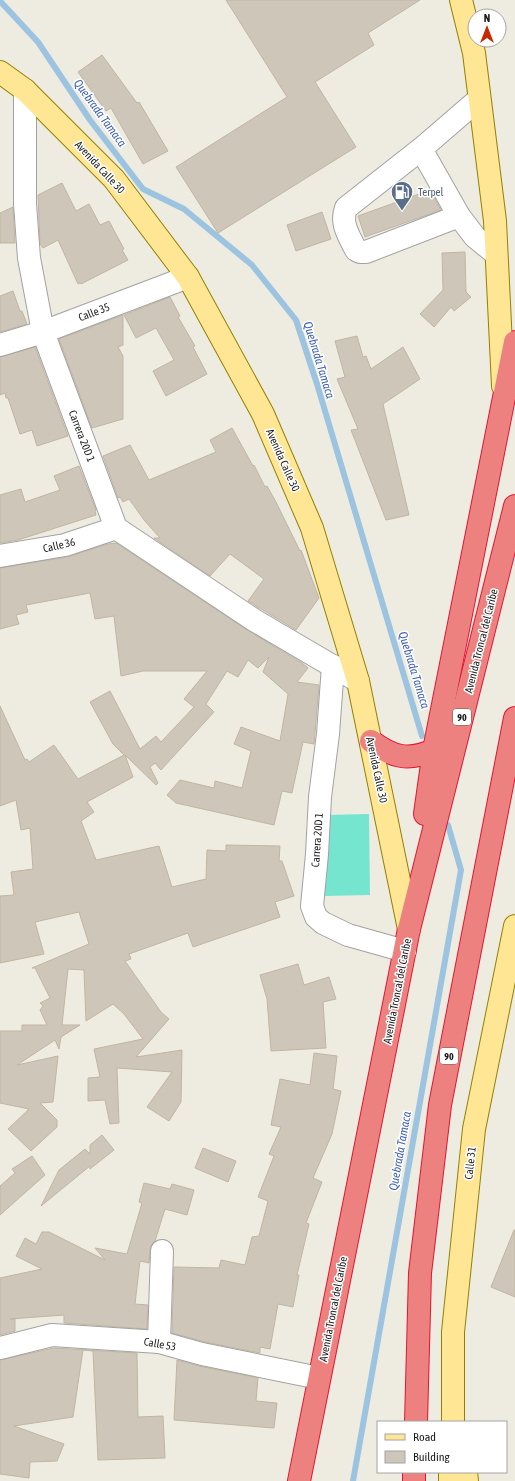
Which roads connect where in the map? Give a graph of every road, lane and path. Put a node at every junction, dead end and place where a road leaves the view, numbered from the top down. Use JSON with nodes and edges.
{"nodes":[{"id":1,"x":461,"y":0,"type":"edge"},
{"id":2,"x":0,"y":72,"type":"edge"},
{"id":3,"x":25,"y":90,"type":"junction"},
{"id":4,"x":480,"y":99,"type":"junction"},
{"id":5,"x":421,"y":149,"type":"junction"},
{"id":6,"x":459,"y":216,"type":"junction"},
{"id":7,"x":496,"y":254,"type":"junction"},
{"id":8,"x":188,"y":277,"type":"junction"},
{"id":9,"x":42,"y":332,"type":"junction"},
{"id":10,"x":515,"y":342,"type":"edge"},
{"id":11,"x":0,"y":345,"type":"edge"},
{"id":12,"x":503,"y":398,"type":"junction"},
{"id":13,"x":515,"y":506,"type":"edge"},
{"id":14,"x":116,"y":528,"type":"junction"},
{"id":15,"x":0,"y":556,"type":"edge"},
{"id":16,"x":333,"y":666,"type":"junction"},
{"id":17,"x":358,"y":680,"type":"junction"},
{"id":18,"x":515,"y":718,"type":"edge"},
{"id":19,"x":371,"y":741,"type":"junction"},
{"id":20,"x":434,"y":750,"type":"junction"},
{"id":21,"x":515,"y":926,"type":"edge"},
{"id":22,"x":410,"y":928,"type":"junction"},
{"id":23,"x":405,"y":950,"type":"junction"},
{"id":24,"x":162,"y":1251,"type":"dead end"},
{"id":25,"x":159,"y":1342,"type":"junction"},
{"id":26,"x":0,"y":1348,"type":"edge"},
{"id":27,"x":318,"y":1378,"type":"junction"},
{"id":28,"x":455,"y":1416,"type":"edge"},
{"id":29,"x":416,"y":1421,"type":"edge"},
{"id":30,"x":299,"y":1481,"type":"edge"}],
"edges":[{"from":1,"to":4,"type":"main road"},
{"from":2,"to":3,"type":"main road","name":"Avenida Calle 30"},
{"from":3,"to":8,"type":"main road","name":"Avenida Calle 30"},
{"from":3,"to":9,"type":"street","name":"Carrera 20D 1"},
{"from":4,"to":5,"type":"street"},
{"from":4,"to":7,"type":"main road"},
{"from":5,"to":6,"type":"street"},
{"from":5,"to":6,"type":"street"},
{"from":6,"to":7,"type":"street"},
{"from":7,"to":12,"type":"main road"},
{"from":8,"to":9,"type":"street","name":"Calle 35"},
{"from":8,"to":17,"type":"main road","name":"Avenida Calle 30"},
{"from":9,"to":11,"type":"street","name":"Calle 35"},
{"from":9,"to":14,"type":"street","name":"Carrera 20D 1"},
{"from":10,"to":12,"type":"highway"},
{"from":12,"to":20,"type":"highway"},
{"from":13,"to":22,"type":"highway","name":"Avenida Troncal del Caribe","number":"90"},
{"from":14,"to":15,"type":"street","name":"Calle 36"},
{"from":14,"to":16,"type":"street"},
{"from":16,"to":17,"type":"street"},
{"from":16,"to":23,"type":"street","name":"Carrera 20D 1"},
{"from":17,"to":19,"type":"main road","name":"Avenida Calle 30"},
{"from":18,"to":29,"type":"highway","number":"90"},
{"from":19,"to":20,"type":"highway"},
{"from":19,"to":22,"type":"main road","name":"Avenida Calle 30"},
{"from":20,"to":22,"type":"highway"},
{"from":21,"to":28,"type":"main road","name":"Calle 31"},
{"from":22,"to":23,"type":"highway","name":"Avenida Troncal del Caribe","number":"90"},
{"from":23,"to":27,"type":"highway","name":"Avenida Troncal del Caribe","number":"90"},
{"from":24,"to":25,"type":"street"},
{"from":25,"to":26,"type":"street","name":"Calle 53"},
{"from":25,"to":27,"type":"street","name":"Calle 53"},
{"from":27,"to":30,"type":"highway","name":"Avenida Troncal del Caribe","number":"90"}]}
